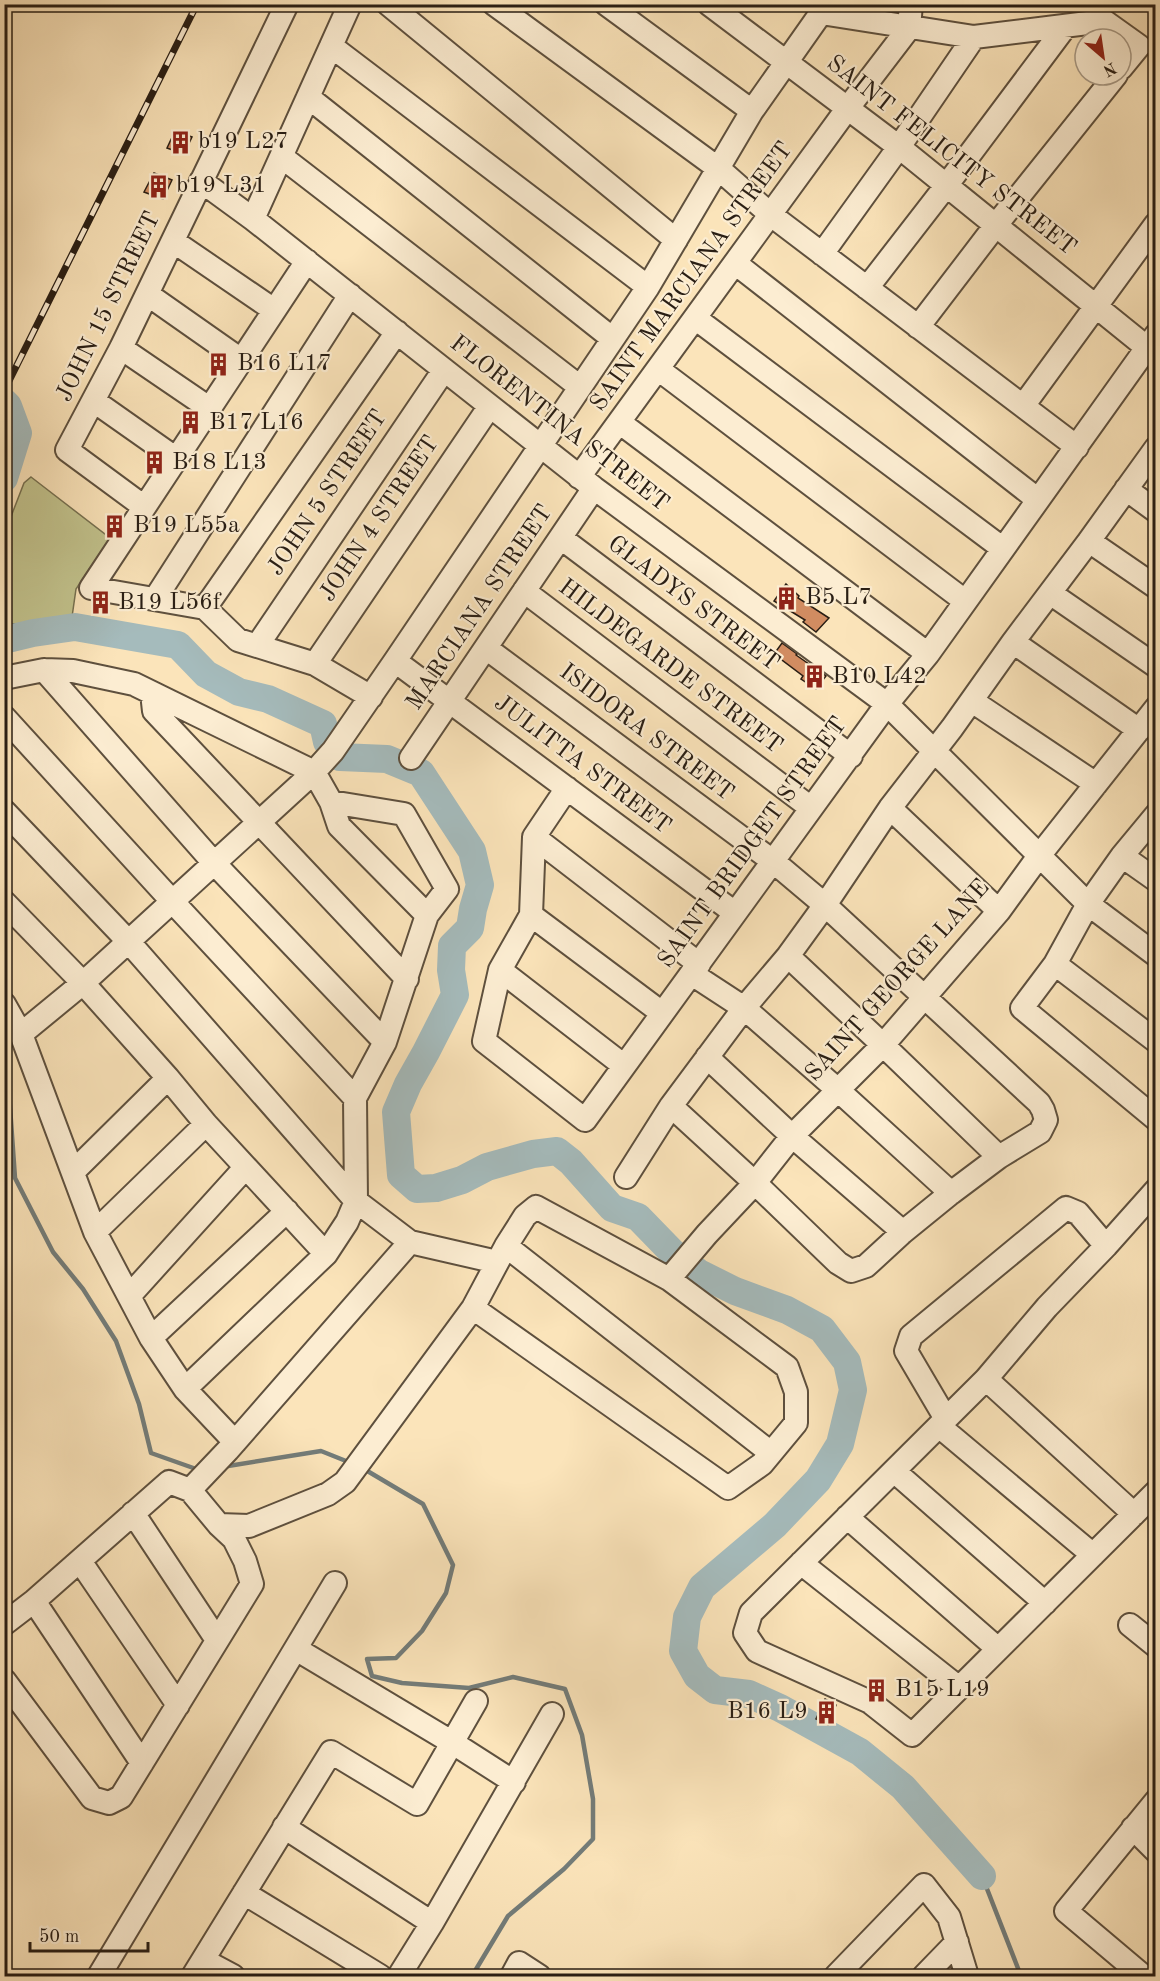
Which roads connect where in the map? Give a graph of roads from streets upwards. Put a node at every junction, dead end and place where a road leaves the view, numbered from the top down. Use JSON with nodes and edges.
{"nodes":[{"id":1,"x":287,"y":4,"type":"edge"},
{"id":2,"x":350,"y":4,"type":"edge"},
{"id":3,"x":388,"y":4,"type":"edge"},
{"id":4,"x":494,"y":4,"type":"edge"},
{"id":5,"x":606,"y":4,"type":"edge"},
{"id":6,"x":709,"y":4,"type":"edge"},
{"id":7,"x":911,"y":4,"type":"edge"},
{"id":8,"x":822,"y":9,"type":"edge"},
{"id":9,"x":1065,"y":27,"type":"junction"},
{"id":10,"x":1112,"y":27,"type":"edge"},
{"id":11,"x":909,"y":28,"type":"junction"},
{"id":12,"x":974,"y":37,"type":"junction"},
{"id":13,"x":1133,"y":42,"type":"edge"},
{"id":14,"x":331,"y":46,"type":"junction"},
{"id":15,"x":1133,"y":54,"type":"edge"},
{"id":16,"x":788,"y":62,"type":"junction"},
{"id":17,"x":1106,"y":87,"type":"edge"},
{"id":18,"x":308,"y":97,"type":"junction"},
{"id":19,"x":847,"y":109,"type":"junction"},
{"id":20,"x":752,"y":111,"type":"junction"},
{"id":21,"x":899,"y":147,"type":"junction"},
{"id":22,"x":282,"y":157,"type":"junction"},
{"id":23,"x":719,"y":170,"type":"junction"},
{"id":24,"x":201,"y":181,"type":"junction"},
{"id":25,"x":946,"y":186,"type":"junction"},
{"id":26,"x":771,"y":215,"type":"junction"},
{"id":27,"x":253,"y":219,"type":"junction"},
{"id":28,"x":1155,"y":224,"type":"edge"},
{"id":29,"x":996,"y":225,"type":"junction"},
{"id":30,"x":676,"y":240,"type":"junction"},
{"id":31,"x":173,"y":241,"type":"junction"},
{"id":32,"x":822,"y":254,"type":"junction"},
{"id":33,"x":307,"y":261,"type":"junction"},
{"id":34,"x":735,"y":263,"type":"junction"},
{"id":35,"x":648,"y":287,"type":"junction"},
{"id":36,"x":867,"y":288,"type":"junction"},
{"id":37,"x":147,"y":294,"type":"junction"},
{"id":38,"x":350,"y":295,"type":"junction"},
{"id":39,"x":1096,"y":305,"type":"junction"},
{"id":40,"x":274,"y":310,"type":"junction"},
{"id":41,"x":695,"y":318,"type":"junction"},
{"id":42,"x":918,"y":327,"type":"junction"},
{"id":43,"x":397,"y":332,"type":"junction"},
{"id":44,"x":613,"y":339,"type":"junction"},
{"id":45,"x":1152,"y":346,"type":"edge"},
{"id":46,"x":121,"y":348,"type":"junction"},
{"id":47,"x":241,"y":360,"type":"junction"},
{"id":48,"x":658,"y":369,"type":"junction"},
{"id":49,"x":444,"y":370,"type":"junction"},
{"id":50,"x":580,"y":387,"type":"junction"},
{"id":51,"x":94,"y":401,"type":"junction"},
{"id":52,"x":490,"y":406,"type":"junction"},
{"id":53,"x":1023,"y":406,"type":"junction"},
{"id":54,"x":209,"y":408,"type":"junction"},
{"id":55,"x":619,"y":422,"type":"junction"},
{"id":56,"x":540,"y":446,"type":"junction"},
{"id":57,"x":1077,"y":447,"type":"junction"},
{"id":58,"x":1155,"y":448,"type":"edge"},
{"id":59,"x":175,"y":458,"type":"junction"},
{"id":60,"x":587,"y":482,"type":"junction"},
{"id":61,"x":1126,"y":489,"type":"junction"},
{"id":62,"x":1037,"y":499,"type":"junction"},
{"id":63,"x":143,"y":506,"type":"junction"},
{"id":64,"x":1155,"y":511,"type":"edge"},
{"id":65,"x":561,"y":538,"type":"junction"},
{"id":66,"x":1089,"y":542,"type":"junction"},
{"id":67,"x":1002,"y":548,"type":"junction"},
{"id":68,"x":1155,"y":587,"type":"edge"},
{"id":69,"x":524,"y":591,"type":"junction"},
{"id":70,"x":1050,"y":593,"type":"junction"},
{"id":71,"x":155,"y":599,"type":"junction"},
{"id":72,"x":965,"y":601,"type":"junction"},
{"id":73,"x":205,"y":608,"type":"junction"},
{"id":74,"x":1012,"y":642,"type":"junction"},
{"id":75,"x":257,"y":646,"type":"junction"},
{"id":76,"x":486,"y":648,"type":"junction"},
{"id":77,"x":928,"y":654,"type":"junction"},
{"id":78,"x":395,"y":662,"type":"junction"},
{"id":79,"x":315,"y":664,"type":"junction"},
{"id":80,"x":1155,"y":666,"type":"edge"},
{"id":81,"x":44,"y":670,"type":"junction"},
{"id":82,"x":4,"y":678,"type":"edge"},
{"id":83,"x":152,"y":693,"type":"junction"},
{"id":84,"x":371,"y":697,"type":"junction"},
{"id":85,"x":450,"y":700,"type":"junction"},
{"id":86,"x":972,"y":701,"type":"junction"},
{"id":87,"x":887,"y":705,"type":"junction"},
{"id":88,"x":1155,"y":708,"type":"edge"},
{"id":89,"x":4,"y":717,"type":"edge"},
{"id":90,"x":1138,"y":730,"type":"junction"},
{"id":91,"x":934,"y":751,"type":"junction"},
{"id":92,"x":851,"y":756,"type":"junction"},
{"id":93,"x":411,"y":758,"type":"dead end"},
{"id":94,"x":314,"y":772,"type":"junction"},
{"id":95,"x":1096,"y":784,"type":"junction"},
{"id":96,"x":567,"y":788,"type":"junction"},
{"id":97,"x":331,"y":802,"type":"junction"},
{"id":98,"x":811,"y":808,"type":"junction"},
{"id":99,"x":890,"y":808,"type":"junction"},
{"id":100,"x":4,"y":811,"type":"edge"},
{"id":101,"x":1155,"y":815,"type":"edge"},
{"id":102,"x":259,"y":822,"type":"junction"},
{"id":103,"x":534,"y":837,"type":"junction"},
{"id":104,"x":1039,"y":856,"type":"junction"},
{"id":105,"x":1122,"y":856,"type":"junction"},
{"id":106,"x":774,"y":862,"type":"junction"},
{"id":107,"x":214,"y":863,"type":"junction"},
{"id":108,"x":1155,"y":880,"type":"edge"},
{"id":109,"x":4,"y":902,"type":"edge"},
{"id":110,"x":172,"y":902,"type":"junction"},
{"id":111,"x":1088,"y":904,"type":"junction"},
{"id":112,"x":825,"y":905,"type":"junction"},
{"id":113,"x":999,"y":910,"type":"junction"},
{"id":114,"x":735,"y":913,"type":"junction"},
{"id":115,"x":427,"y":915,"type":"junction"},
{"id":116,"x":531,"y":915,"type":"junction"},
{"id":117,"x":128,"y":941,"type":"junction"},
{"id":118,"x":1155,"y":955,"type":"edge"},
{"id":119,"x":788,"y":956,"type":"junction"},
{"id":120,"x":1055,"y":964,"type":"junction"},
{"id":121,"x":696,"y":969,"type":"junction"},
{"id":122,"x":500,"y":970,"type":"junction"},
{"id":123,"x":407,"y":979,"type":"junction"},
{"id":124,"x":83,"y":983,"type":"junction"},
{"id":125,"x":924,"y":998,"type":"junction"},
{"id":126,"x":4,"y":1004,"type":"edge"},
{"id":127,"x":744,"y":1008,"type":"junction"},
{"id":128,"x":662,"y":1013,"type":"junction"},
{"id":129,"x":21,"y":1034,"type":"junction"},
{"id":130,"x":1155,"y":1041,"type":"edge"},
{"id":131,"x":385,"y":1042,"type":"junction"},
{"id":132,"x":884,"y":1045,"type":"junction"},
{"id":133,"x":707,"y":1057,"type":"junction"},
{"id":134,"x":623,"y":1065,"type":"junction"},
{"id":135,"x":168,"y":1078,"type":"junction"},
{"id":136,"x":839,"y":1091,"type":"junction"},
{"id":137,"x":355,"y":1098,"type":"junction"},
{"id":138,"x":671,"y":1106,"type":"junction"},
{"id":139,"x":1155,"y":1119,"type":"edge"},
{"id":140,"x":206,"y":1124,"type":"junction"},
{"id":141,"x":792,"y":1136,"type":"junction"},
{"id":142,"x":999,"y":1157,"type":"junction"},
{"id":143,"x":245,"y":1168,"type":"junction"},
{"id":144,"x":73,"y":1172,"type":"junction"},
{"id":145,"x":626,"y":1178,"type":"dead end"},
{"id":146,"x":755,"y":1183,"type":"junction"},
{"id":147,"x":1155,"y":1190,"type":"edge"},
{"id":148,"x":951,"y":1193,"type":"junction"},
{"id":149,"x":356,"y":1201,"type":"junction"},
{"id":150,"x":287,"y":1211,"type":"junction"},
{"id":151,"x":95,"y":1232,"type":"junction"},
{"id":152,"x":903,"y":1232,"type":"junction"},
{"id":153,"x":410,"y":1242,"type":"junction"},
{"id":154,"x":1106,"y":1246,"type":"junction"},
{"id":155,"x":326,"y":1254,"type":"junction"},
{"id":156,"x":501,"y":1254,"type":"junction"},
{"id":157,"x":671,"y":1276,"type":"junction"},
{"id":158,"x":130,"y":1295,"type":"junction"},
{"id":159,"x":473,"y":1308,"type":"junction"},
{"id":160,"x":151,"y":1338,"type":"junction"},
{"id":161,"x":986,"y":1379,"type":"junction"},
{"id":162,"x":185,"y":1389,"type":"junction"},
{"id":163,"x":943,"y":1422,"type":"junction"},
{"id":164,"x":234,"y":1442,"type":"junction"},
{"id":165,"x":771,"y":1454,"type":"junction"},
{"id":166,"x":894,"y":1471,"type":"junction"},
{"id":167,"x":190,"y":1490,"type":"junction"},
{"id":168,"x":1155,"y":1492,"type":"edge"},
{"id":169,"x":134,"y":1514,"type":"junction"},
{"id":170,"x":1134,"y":1514,"type":"junction"},
{"id":171,"x":847,"y":1517,"type":"junction"},
{"id":172,"x":219,"y":1525,"type":"junction"},
{"id":173,"x":1092,"y":1555,"type":"junction"},
{"id":174,"x":80,"y":1561,"type":"junction"},
{"id":175,"x":801,"y":1563,"type":"junction"},
{"id":176,"x":335,"y":1583,"type":"dead end"},
{"id":177,"x":34,"y":1601,"type":"junction"},
{"id":178,"x":1045,"y":1603,"type":"junction"},
{"id":179,"x":4,"y":1624,"type":"edge"},
{"id":180,"x":1130,"y":1625,"type":"dead end"},
{"id":181,"x":217,"y":1640,"type":"junction"},
{"id":182,"x":1155,"y":1647,"type":"edge"},
{"id":183,"x":296,"y":1649,"type":"junction"},
{"id":184,"x":998,"y":1649,"type":"junction"},
{"id":185,"x":4,"y":1680,"type":"edge"},
{"id":186,"x":959,"y":1689,"type":"junction"},
{"id":187,"x":476,"y":1701,"type":"dead end"},
{"id":188,"x":178,"y":1705,"type":"junction"},
{"id":189,"x":552,"y":1714,"type":"dead end"},
{"id":190,"x":453,"y":1743,"type":"junction"},
{"id":191,"x":142,"y":1763,"type":"junction"},
{"id":192,"x":514,"y":1782,"type":"junction"},
{"id":193,"x":1155,"y":1801,"type":"edge"},
{"id":194,"x":284,"y":1827,"type":"junction"},
{"id":195,"x":1132,"y":1828,"type":"junction"},
{"id":196,"x":1155,"y":1851,"type":"edge"},
{"id":197,"x":244,"y":1893,"type":"junction"},
{"id":198,"x":432,"y":1923,"type":"junction"},
{"id":199,"x":957,"y":1942,"type":"junction"},
{"id":200,"x":198,"y":1968,"type":"edge"},
{"id":201,"x":99,"y":1977,"type":"edge"},
{"id":202,"x":233,"y":1977,"type":"edge"},
{"id":203,"x":380,"y":1977,"type":"edge"},
{"id":204,"x":399,"y":1977,"type":"edge"},
{"id":205,"x":512,"y":1977,"type":"edge"},
{"id":206,"x":539,"y":1977,"type":"edge"},
{"id":207,"x":836,"y":1977,"type":"edge"},
{"id":208,"x":924,"y":1977,"type":"edge"},
{"id":209,"x":967,"y":1977,"type":"edge"},
{"id":210,"x":1143,"y":1977,"type":"edge"}],
"edges":[{"from":1,"to":24,"type":"street","name":"JOHN 15 STREET"},
{"from":2,"to":14,"type":"street"},
{"from":3,"to":30,"type":"street"},
{"from":4,"to":23,"type":"street"},
{"from":5,"to":20,"type":"street"},
{"from":6,"to":16,"type":"street","name":"SAINT FELICITY STREET"},
{"from":7,"to":11,"type":"street"},
{"from":8,"to":11,"type":"street"},
{"from":8,"to":16,"type":"street"},
{"from":9,"to":10,"type":"street"},
{"from":9,"to":12,"type":"street"},
{"from":9,"to":25,"type":"street"},
{"from":11,"to":12,"type":"street"},
{"from":11,"to":19,"type":"street","name":"SAINT MARCIANA STREET"},
{"from":12,"to":21,"type":"street"},
{"from":13,"to":15,"type":"street"},
{"from":14,"to":18,"type":"street"},
{"from":14,"to":35,"type":"street"},
{"from":16,"to":19,"type":"street","name":"SAINT FELICITY STREET"},
{"from":16,"to":20,"type":"street"},
{"from":17,"to":29,"type":"street"},
{"from":18,"to":22,"type":"street"},
{"from":18,"to":44,"type":"street"},
{"from":19,"to":21,"type":"street","name":"SAINT FELICITY STREET"},
{"from":19,"to":26,"type":"street","name":"SAINT MARCIANA STREET"},
{"from":20,"to":23,"type":"street"},
{"from":21,"to":25,"type":"street","name":"SAINT FELICITY STREET"},
{"from":21,"to":32,"type":"street"},
{"from":22,"to":27,"type":"street"},
{"from":22,"to":50,"type":"street"},
{"from":23,"to":26,"type":"street"},
{"from":23,"to":30,"type":"street"},
{"from":24,"to":27,"type":"street","name":"FLORENTINA STREET"},
{"from":24,"to":31,"type":"street","name":"JOHN 15 STREET"},
{"from":25,"to":29,"type":"street","name":"SAINT FELICITY STREET"},
{"from":25,"to":36,"type":"street"},
{"from":26,"to":32,"type":"street"},
{"from":26,"to":34,"type":"street","name":"SAINT MARCIANA STREET"},
{"from":27,"to":33,"type":"street","name":"FLORENTINA STREET"},
{"from":28,"to":39,"type":"street"},
{"from":29,"to":39,"type":"street","name":"SAINT FELICITY STREET"},
{"from":29,"to":42,"type":"street"},
{"from":30,"to":35,"type":"street"},
{"from":31,"to":37,"type":"street","name":"JOHN 15 STREET"},
{"from":31,"to":40,"type":"street"},
{"from":32,"to":36,"type":"street"},
{"from":33,"to":38,"type":"street","name":"FLORENTINA STREET"},
{"from":33,"to":40,"type":"street"},
{"from":34,"to":41,"type":"street","name":"SAINT MARCIANA STREET"},
{"from":34,"to":62,"type":"street"},
{"from":35,"to":44,"type":"street"},
{"from":36,"to":42,"type":"street"},
{"from":37,"to":46,"type":"street","name":"JOHN 15 STREET"},
{"from":37,"to":47,"type":"street"},
{"from":38,"to":43,"type":"street","name":"FLORENTINA STREET"},
{"from":38,"to":71,"type":"street"},
{"from":39,"to":45,"type":"street","name":"SAINT FELICITY STREET"},
{"from":39,"to":53,"type":"street"},
{"from":40,"to":47,"type":"street"},
{"from":41,"to":48,"type":"street","name":"SAINT MARCIANA STREET"},
{"from":41,"to":67,"type":"street"},
{"from":42,"to":53,"type":"street"},
{"from":43,"to":49,"type":"street","name":"FLORENTINA STREET"},
{"from":43,"to":73,"type":"street"},
{"from":44,"to":50,"type":"street"},
{"from":45,"to":57,"type":"street","name":"SAINT BRIDGET STREET"},
{"from":46,"to":51,"type":"street","name":"JOHN 15 STREET"},
{"from":46,"to":54,"type":"street"},
{"from":47,"to":54,"type":"street"},
{"from":48,"to":55,"type":"street","name":"SAINT MARCIANA STREET"},
{"from":48,"to":72,"type":"street"},
{"from":49,"to":52,"type":"street","name":"FLORENTINA STREET"},
{"from":49,"to":75,"type":"street","name":"JOHN 5 STREET"},
{"from":50,"to":56,"type":"street"},
{"from":51,"to":59,"type":"street"},
{"from":51,"to":63,"type":"street","name":"JOHN 15 STREET"},
{"from":52,"to":56,"type":"street","name":"FLORENTINA STREET"},
{"from":52,"to":79,"type":"street","name":"JOHN 4 STREET"},
{"from":53,"to":57,"type":"street"},
{"from":54,"to":59,"type":"street"},
{"from":55,"to":60,"type":"street","name":"SAINT MARCIANA STREET"},
{"from":55,"to":77,"type":"street"},
{"from":56,"to":60,"type":"street","name":"FLORENTINA STREET"},
{"from":56,"to":78,"type":"street"},
{"from":57,"to":62,"type":"street","name":"SAINT BRIDGET STREET"},
{"from":58,"to":61,"type":"street"},
{"from":59,"to":63,"type":"street"},
{"from":60,"to":65,"type":"street","name":"MARCIANA STREET"},
{"from":60,"to":87,"type":"street","name":"FLORENTINA STREET"},
{"from":61,"to":64,"type":"street"},
{"from":61,"to":66,"type":"street"},
{"from":62,"to":67,"type":"street","name":"SAINT BRIDGET STREET"},
{"from":63,"to":71,"type":"street"},
{"from":65,"to":69,"type":"street","name":"MARCIANA STREET"},
{"from":65,"to":92,"type":"street","name":"GLADYS STREET"},
{"from":66,"to":68,"type":"street"},
{"from":66,"to":70,"type":"street"},
{"from":67,"to":72,"type":"street","name":"SAINT BRIDGET STREET"},
{"from":69,"to":76,"type":"street","name":"MARCIANA STREET"},
{"from":69,"to":98,"type":"street","name":"HILDEGARDE STREET"},
{"from":70,"to":74,"type":"street"},
{"from":70,"to":80,"type":"street"},
{"from":71,"to":73,"type":"street"},
{"from":72,"to":77,"type":"street","name":"SAINT BRIDGET STREET"},
{"from":73,"to":75,"type":"street"},
{"from":74,"to":86,"type":"street"},
{"from":74,"to":90,"type":"street"},
{"from":75,"to":79,"type":"street"},
{"from":76,"to":85,"type":"street","name":"MARCIANA STREET"},
{"from":76,"to":106,"type":"street","name":"ISIDORA STREET"},
{"from":77,"to":87,"type":"street","name":"SAINT BRIDGET STREET"},
{"from":78,"to":84,"type":"street"},
{"from":78,"to":85,"type":"street","name":"JULITTA STREET"},
{"from":79,"to":84,"type":"street"},
{"from":81,"to":82,"type":"street"},
{"from":81,"to":83,"type":"street"},
{"from":81,"to":107,"type":"street"},
{"from":83,"to":94,"type":"street"},
{"from":83,"to":102,"type":"street"},
{"from":84,"to":94,"type":"street"},
{"from":85,"to":93,"type":"street","name":"MARCIANA STREET"},
{"from":85,"to":96,"type":"street","name":"JULITTA STREET"},
{"from":86,"to":91,"type":"street"},
{"from":86,"to":95,"type":"street"},
{"from":87,"to":91,"type":"street","name":"FLORENTINA STREET"},
{"from":87,"to":92,"type":"street","name":"SAINT BRIDGET STREET"},
{"from":88,"to":90,"type":"street","name":"SAINT GEORGE LANE"},
{"from":89,"to":110,"type":"street"},
{"from":90,"to":95,"type":"street","name":"SAINT GEORGE LANE"},
{"from":91,"to":99,"type":"street"},
{"from":91,"to":104,"type":"street","name":"FLORENTINA STREET"},
{"from":92,"to":98,"type":"street","name":"SAINT BRIDGET STREET"},
{"from":94,"to":97,"type":"street"},
{"from":94,"to":102,"type":"street"},
{"from":95,"to":104,"type":"street","name":"SAINT GEORGE LANE"},
{"from":96,"to":103,"type":"street"},
{"from":96,"to":114,"type":"street","name":"JULITTA STREET"},
{"from":97,"to":115,"type":"street"},
{"from":97,"to":115,"type":"street"},
{"from":98,"to":106,"type":"street","name":"SAINT BRIDGET STREET"},
{"from":99,"to":112,"type":"street"},
{"from":99,"to":113,"type":"street"},
{"from":100,"to":117,"type":"street"},
{"from":101,"to":105,"type":"street"},
{"from":102,"to":107,"type":"street"},
{"from":102,"to":123,"type":"street"},
{"from":103,"to":116,"type":"street"},
{"from":103,"to":121,"type":"street"},
{"from":104,"to":111,"type":"street","name":"FLORENTINA STREET"},
{"from":104,"to":113,"type":"street","name":"SAINT GEORGE LANE"},
{"from":105,"to":108,"type":"street"},
{"from":105,"to":111,"type":"street"},
{"from":106,"to":112,"type":"street","name":"ISIDORA STREET"},
{"from":106,"to":114,"type":"street","name":"SAINT BRIDGET STREET"},
{"from":107,"to":110,"type":"street"},
{"from":107,"to":131,"type":"street"},
{"from":109,"to":124,"type":"street"},
{"from":110,"to":117,"type":"street"},
{"from":110,"to":137,"type":"street"},
{"from":111,"to":118,"type":"street","name":"FLORENTINA STREET"},
{"from":111,"to":120,"type":"street"},
{"from":112,"to":119,"type":"street"},
{"from":112,"to":125,"type":"street","name":"ISIDORA STREET"},
{"from":113,"to":125,"type":"street","name":"SAINT GEORGE LANE"},
{"from":114,"to":121,"type":"street","name":"SAINT BRIDGET STREET"},
{"from":115,"to":123,"type":"street"},
{"from":116,"to":122,"type":"street"},
{"from":116,"to":128,"type":"street"},
{"from":117,"to":124,"type":"street"},
{"from":117,"to":149,"type":"street"},
{"from":119,"to":127,"type":"street"},
{"from":119,"to":132,"type":"street"},
{"from":120,"to":130,"type":"street"},
{"from":120,"to":139,"type":"street"},
{"from":121,"to":127,"type":"street"},
{"from":121,"to":128,"type":"street","name":"SAINT BRIDGET STREET"},
{"from":122,"to":134,"type":"street"},
{"from":122,"to":134,"type":"street","name":"SAINT BRIDGET STREET"},
{"from":123,"to":131,"type":"street"},
{"from":124,"to":129,"type":"street"},
{"from":124,"to":135,"type":"street"},
{"from":125,"to":132,"type":"street","name":"SAINT GEORGE LANE"},
{"from":125,"to":142,"type":"street","name":"ISIDORA STREET"},
{"from":126,"to":129,"type":"street"},
{"from":127,"to":133,"type":"street"},
{"from":127,"to":136,"type":"street"},
{"from":128,"to":134,"type":"street","name":"SAINT BRIDGET STREET"},
{"from":129,"to":144,"type":"street"},
{"from":131,"to":137,"type":"street"},
{"from":132,"to":136,"type":"street","name":"SAINT GEORGE LANE"},
{"from":132,"to":142,"type":"street"},
{"from":133,"to":138,"type":"street"},
{"from":133,"to":141,"type":"street"},
{"from":135,"to":140,"type":"street"},
{"from":135,"to":144,"type":"street"},
{"from":136,"to":141,"type":"street","name":"SAINT GEORGE LANE"},
{"from":136,"to":148,"type":"street"},
{"from":137,"to":149,"type":"street"},
{"from":138,"to":145,"type":"street"},
{"from":138,"to":146,"type":"street"},
{"from":140,"to":143,"type":"street"},
{"from":140,"to":151,"type":"street"},
{"from":141,"to":146,"type":"street","name":"SAINT GEORGE LANE"},
{"from":141,"to":152,"type":"street"},
{"from":142,"to":148,"type":"street"},
{"from":143,"to":150,"type":"street"},
{"from":143,"to":158,"type":"street"},
{"from":144,"to":151,"type":"street"},
{"from":146,"to":152,"type":"street"},
{"from":146,"to":157,"type":"street","name":"SAINT GEORGE LANE"},
{"from":147,"to":154,"type":"street"},
{"from":148,"to":152,"type":"street"},
{"from":149,"to":153,"type":"street"},
{"from":149,"to":155,"type":"street"},
{"from":150,"to":155,"type":"street"},
{"from":150,"to":160,"type":"street"},
{"from":151,"to":158,"type":"street"},
{"from":153,"to":156,"type":"street"},
{"from":153,"to":164,"type":"street"},
{"from":154,"to":161,"type":"street"},
{"from":154,"to":163,"type":"street"},
{"from":155,"to":162,"type":"street"},
{"from":156,"to":157,"type":"street"},
{"from":156,"to":159,"type":"street"},
{"from":156,"to":165,"type":"street"},
{"from":157,"to":165,"type":"street"},
{"from":158,"to":160,"type":"street"},
{"from":159,"to":165,"type":"street"},
{"from":159,"to":172,"type":"street"},
{"from":160,"to":162,"type":"street"},
{"from":161,"to":163,"type":"street"},
{"from":161,"to":170,"type":"street"},
{"from":162,"to":164,"type":"street"},
{"from":163,"to":166,"type":"street"},
{"from":163,"to":173,"type":"street"},
{"from":164,"to":167,"type":"street"},
{"from":166,"to":171,"type":"street"},
{"from":166,"to":178,"type":"street"},
{"from":167,"to":169,"type":"street"},
{"from":167,"to":172,"type":"street"},
{"from":168,"to":170,"type":"street"},
{"from":169,"to":174,"type":"street"},
{"from":169,"to":181,"type":"street"},
{"from":170,"to":173,"type":"street"},
{"from":171,"to":175,"type":"street"},
{"from":171,"to":184,"type":"street"},
{"from":172,"to":181,"type":"street"},
{"from":173,"to":178,"type":"street"},
{"from":174,"to":177,"type":"street"},
{"from":174,"to":188,"type":"street"},
{"from":175,"to":186,"type":"street"},
{"from":175,"to":186,"type":"street"},
{"from":176,"to":183,"type":"street"},
{"from":177,"to":179,"type":"street"},
{"from":177,"to":191,"type":"street"},
{"from":178,"to":184,"type":"street"},
{"from":180,"to":182,"type":"street"},
{"from":181,"to":188,"type":"street"},
{"from":183,"to":190,"type":"street"},
{"from":183,"to":201,"type":"street"},
{"from":184,"to":186,"type":"street"},
{"from":185,"to":191,"type":"street"},
{"from":187,"to":190,"type":"street"},
{"from":188,"to":191,"type":"street"},
{"from":189,"to":192,"type":"street"},
{"from":190,"to":192,"type":"street"},
{"from":190,"to":194,"type":"street"},
{"from":192,"to":198,"type":"street"},
{"from":193,"to":195,"type":"street"},
{"from":194,"to":197,"type":"street"},
{"from":194,"to":198,"type":"street"},
{"from":195,"to":196,"type":"street"},
{"from":195,"to":210,"type":"street"},
{"from":197,"to":200,"type":"street"},
{"from":197,"to":203,"type":"street"},
{"from":198,"to":204,"type":"street"},
{"from":199,"to":207,"type":"street"},
{"from":199,"to":208,"type":"street"},
{"from":199,"to":209,"type":"street"},
{"from":200,"to":202,"type":"street"},
{"from":205,"to":206,"type":"street"}]}
